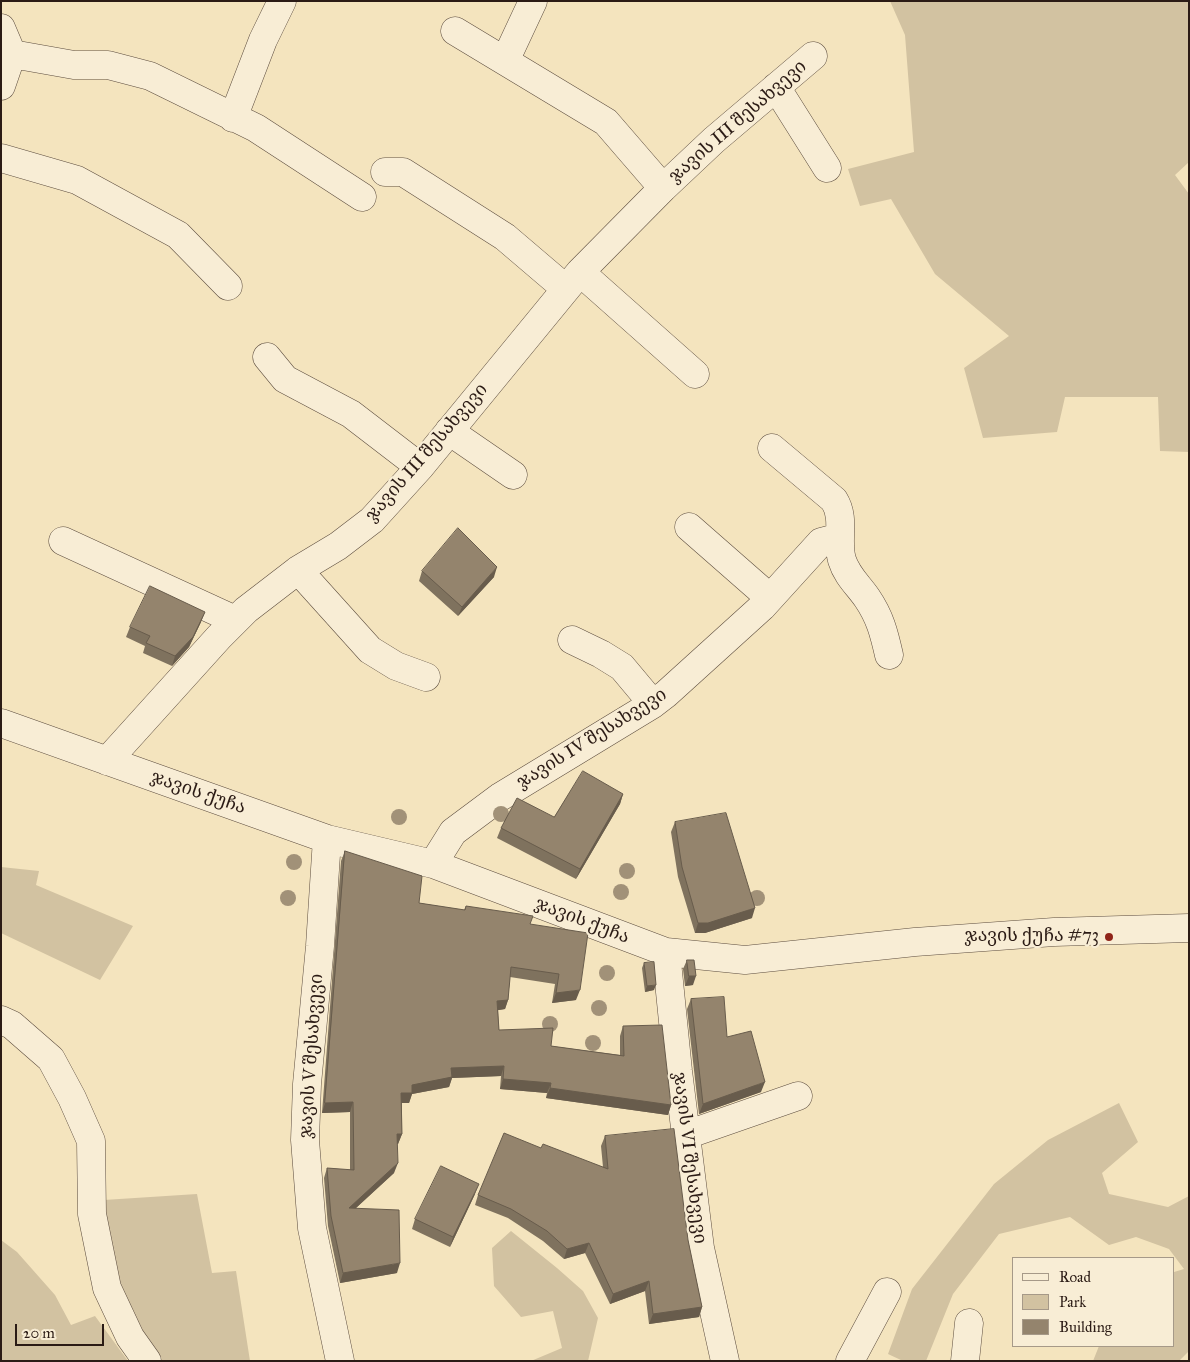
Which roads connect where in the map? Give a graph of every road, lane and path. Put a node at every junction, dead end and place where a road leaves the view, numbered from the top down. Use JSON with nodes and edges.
{"nodes":[{"id":1,"x":282,"y":1,"type":"edge"},
{"id":2,"x":533,"y":1,"type":"edge"},
{"id":3,"x":1,"y":28,"type":"edge"},
{"id":4,"x":456,"y":31,"type":"dead end"},
{"id":5,"x":12,"y":54,"type":"junction"},
{"id":6,"x":813,"y":56,"type":"dead end"},
{"id":7,"x":505,"y":61,"type":"junction"},
{"id":8,"x":1,"y":86,"type":"edge"},
{"id":9,"x":776,"y":87,"type":"junction"},
{"id":10,"x":233,"y":118,"type":"junction"},
{"id":11,"x":1,"y":158,"type":"edge"},
{"id":12,"x":827,"y":168,"type":"dead end"},
{"id":13,"x":386,"y":172,"type":"dead end"},
{"id":14,"x":663,"y":188,"type":"junction"},
{"id":15,"x":362,"y":197,"type":"dead end"},
{"id":16,"x":573,"y":281,"type":"junction"},
{"id":17,"x":228,"y":286,"type":"dead end"},
{"id":18,"x":267,"y":358,"type":"dead end"},
{"id":19,"x":695,"y":374,"type":"dead end"},
{"id":20,"x":448,"y":431,"type":"junction"},
{"id":21,"x":772,"y":448,"type":"dead end"},
{"id":22,"x":420,"y":467,"type":"junction"},
{"id":23,"x":513,"y":476,"type":"dead end"},
{"id":24,"x":690,"y":527,"type":"dead end"},
{"id":25,"x":840,"y":537,"type":"junction"},
{"id":26,"x":63,"y":541,"type":"dead end"},
{"id":27,"x":298,"y":570,"type":"junction"},
{"id":28,"x":770,"y":598,"type":"junction"},
{"id":29,"x":235,"y":620,"type":"junction"},
{"id":30,"x":572,"y":640,"type":"dead end"},
{"id":31,"x":889,"y":655,"type":"dead end"},
{"id":32,"x":426,"y":677,"type":"dead end"},
{"id":33,"x":653,"y":704,"type":"junction"},
{"id":34,"x":1,"y":723,"type":"edge"},
{"id":35,"x":107,"y":761,"type":"junction"},
{"id":36,"x":327,"y":839,"type":"junction"},
{"id":37,"x":433,"y":864,"type":"junction"},
{"id":38,"x":1189,"y":928,"type":"edge"},
{"id":39,"x":666,"y":952,"type":"junction"},
{"id":40,"x":1,"y":1020,"type":"edge"},
{"id":41,"x":798,"y":1096,"type":"dead end"},
{"id":42,"x":686,"y":1134,"type":"junction"},
{"id":43,"x":887,"y":1292,"type":"dead end"},
{"id":44,"x":969,"y":1322,"type":"dead end"},
{"id":45,"x":147,"y":1361,"type":"edge"},
{"id":46,"x":340,"y":1361,"type":"edge"},
{"id":47,"x":725,"y":1361,"type":"edge"},
{"id":48,"x":850,"y":1361,"type":"edge"},
{"id":49,"x":965,"y":1361,"type":"edge"}],
"edges":[{"from":1,"to":10,"type":"street"},
{"from":2,"to":7,"type":"street"},
{"from":3,"to":5,"type":"street"},
{"from":4,"to":7,"type":"street","name":"ჯავის III შესახვევი"},
{"from":5,"to":8,"type":"street"},
{"from":5,"to":10,"type":"street"},
{"from":6,"to":9,"type":"street","name":"ჯავის III შესახვევი"},
{"from":7,"to":14,"type":"street","name":"ჯავის III შესახვევი"},
{"from":9,"to":12,"type":"street"},
{"from":9,"to":14,"type":"street","name":"ჯავის III შესახვევი"},
{"from":10,"to":15,"type":"street"},
{"from":11,"to":17,"type":"street"},
{"from":13,"to":16,"type":"street"},
{"from":14,"to":16,"type":"street","name":"ჯავის III შესახვევი"},
{"from":16,"to":19,"type":"street"},
{"from":16,"to":20,"type":"street","name":"ჯავის III შესახვევი"},
{"from":18,"to":22,"type":"street"},
{"from":20,"to":22,"type":"street","name":"ჯავის III შესახვევი"},
{"from":20,"to":23,"type":"street"},
{"from":21,"to":25,"type":"street"},
{"from":22,"to":27,"type":"street","name":"ჯავის III შესახვევი"},
{"from":24,"to":28,"type":"street"},
{"from":25,"to":28,"type":"street","name":"ჯავის IV შესახვევი"},
{"from":25,"to":31,"type":"street"},
{"from":26,"to":29,"type":"street"},
{"from":27,"to":29,"type":"street","name":"ჯავის III შესახვევი"},
{"from":27,"to":32,"type":"street"},
{"from":28,"to":33,"type":"street","name":"ჯავის IV შესახვევი"},
{"from":29,"to":35,"type":"street","name":"ჯავის III შესახვევი"},
{"from":30,"to":33,"type":"street"},
{"from":33,"to":37,"type":"street","name":"ჯავის IV შესახვევი"},
{"from":34,"to":35,"type":"street","name":"ჯავის ქუჩა"},
{"from":35,"to":36,"type":"street","name":"ჯავის ქუჩა"},
{"from":36,"to":37,"type":"street","name":"ჯავის ქუჩა"},
{"from":36,"to":46,"type":"street","name":"ჯავის V შესახვევი"},
{"from":37,"to":39,"type":"street","name":"ჯავის ქუჩა"},
{"from":38,"to":39,"type":"street","name":"ჯავის ქუჩა"},
{"from":39,"to":42,"type":"street","name":"ჯავის VI შესახვევი"},
{"from":40,"to":45,"type":"street"},
{"from":41,"to":42,"type":"street"},
{"from":42,"to":47,"type":"street","name":"ჯავის VI შესახვევი"},
{"from":43,"to":48,"type":"street"},
{"from":44,"to":49,"type":"street"}]}
